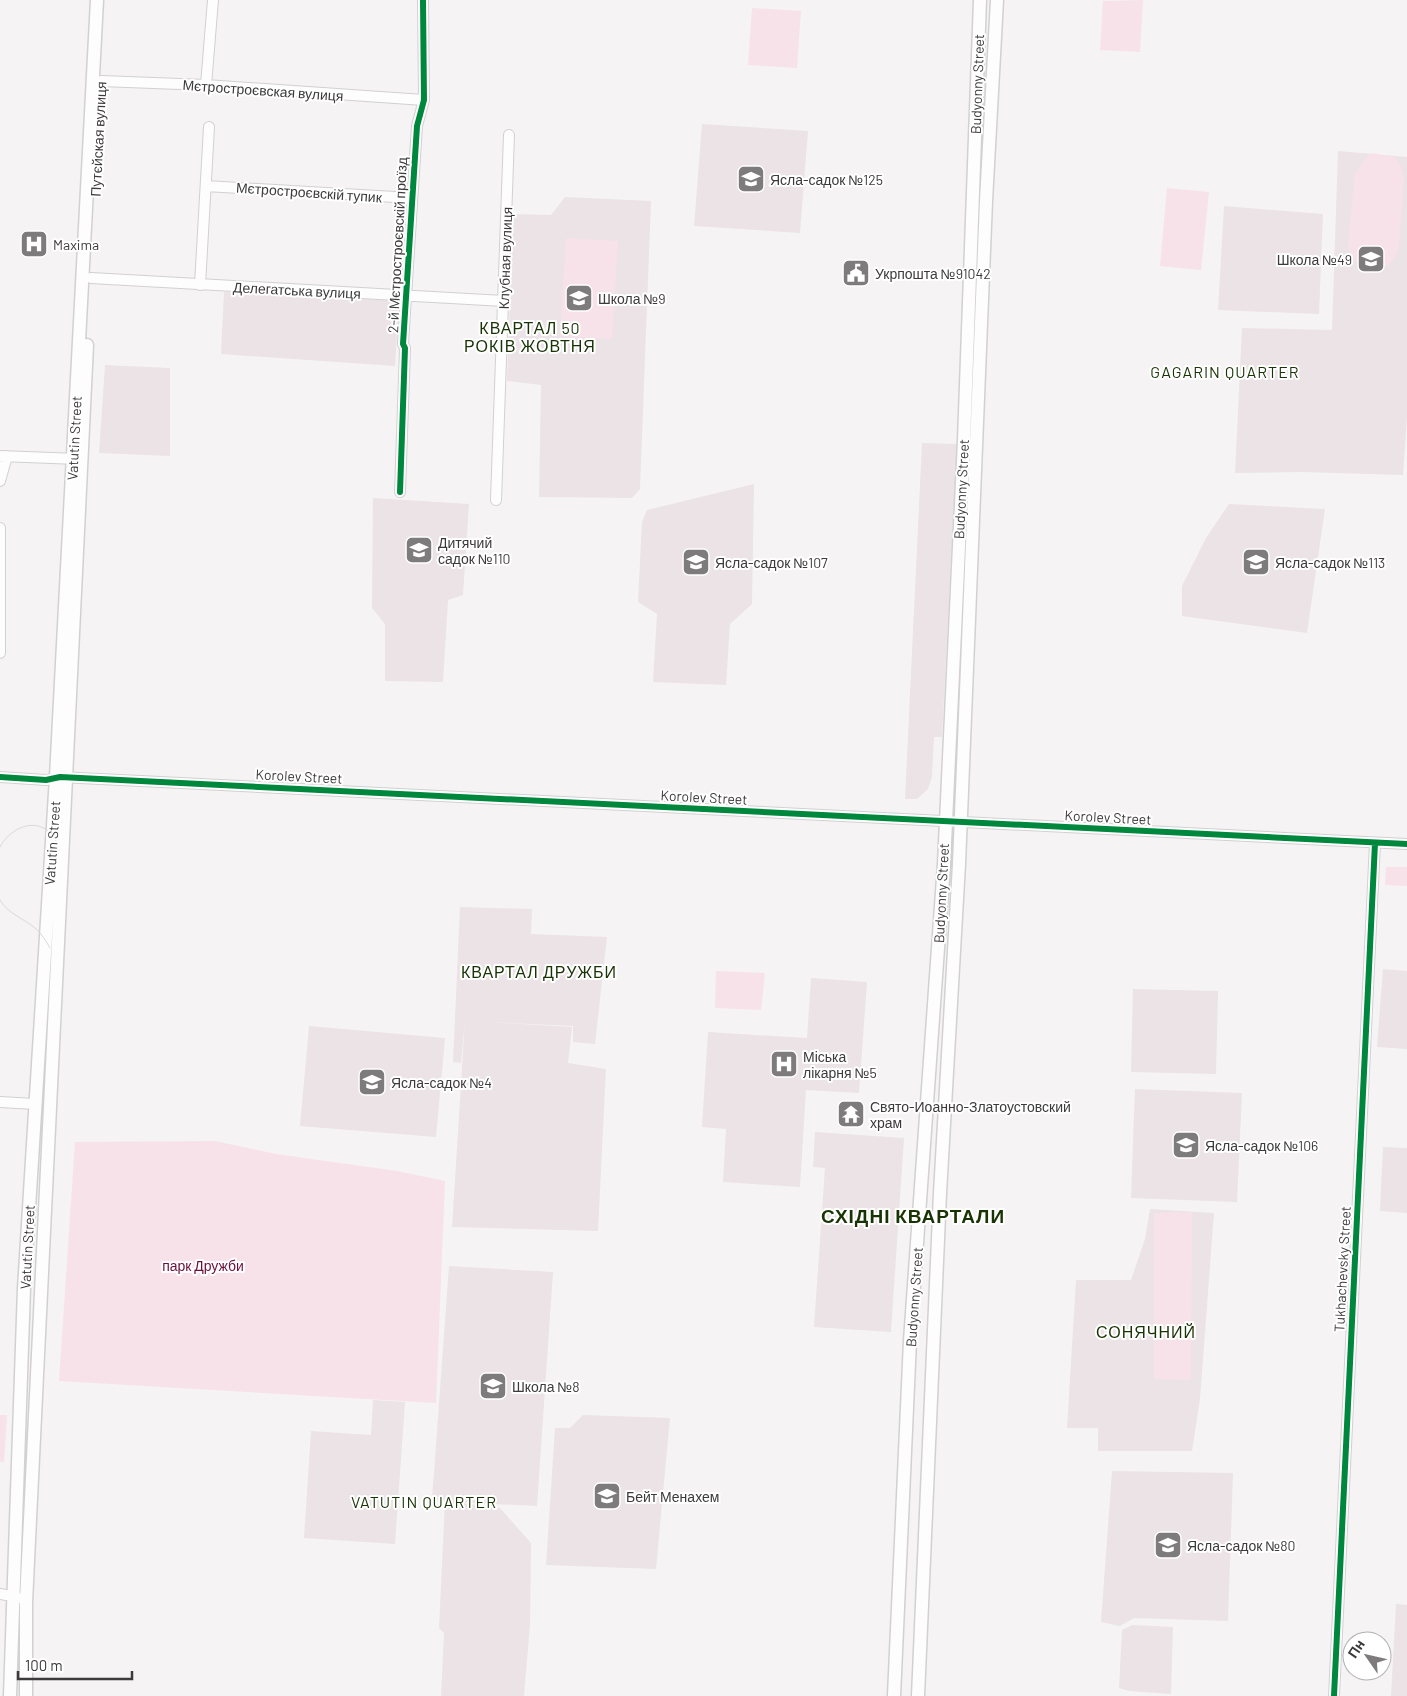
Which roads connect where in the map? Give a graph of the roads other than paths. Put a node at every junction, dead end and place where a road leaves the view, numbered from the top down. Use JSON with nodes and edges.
{"nodes":[{"id":1,"x":97,"y":0,"type":"edge"},
{"id":2,"x":105,"y":0,"type":"edge"},
{"id":3,"x":213,"y":0,"type":"edge"},
{"id":4,"x":423,"y":0,"type":"edge"},
{"id":5,"x":980,"y":0,"type":"edge"},
{"id":6,"x":998,"y":0,"type":"edge"},
{"id":7,"x":101,"y":81,"type":"junction"},
{"id":8,"x":206,"y":85,"type":"junction"},
{"id":9,"x":424,"y":100,"type":"junction"},
{"id":10,"x":209,"y":127,"type":"dead end"},
{"id":11,"x":509,"y":135,"type":"dead end"},
{"id":12,"x":206,"y":186,"type":"junction"},
{"id":13,"x":412,"y":198,"type":"junction"},
{"id":14,"x":91,"y":278,"type":"junction"},
{"id":15,"x":200,"y":285,"type":"junction"},
{"id":16,"x":407,"y":296,"type":"junction"},
{"id":17,"x":504,"y":301,"type":"junction"},
{"id":18,"x":3,"y":456,"type":"edge"},
{"id":19,"x":77,"y":459,"type":"junction"},
{"id":20,"x":0,"y":481,"type":"edge"},
{"id":21,"x":400,"y":492,"type":"dead end"},
{"id":22,"x":496,"y":500,"type":"dead end"},
{"id":23,"x":0,"y":528,"type":"edge"},
{"id":24,"x":0,"y":625,"type":"edge"},
{"id":25,"x":0,"y":653,"type":"edge"},
{"id":26,"x":0,"y":777,"type":"edge"},
{"id":27,"x":62,"y":777,"type":"junction"},
{"id":28,"x":945,"y":821,"type":"junction"},
{"id":29,"x":961,"y":822,"type":"junction"},
{"id":30,"x":1375,"y":843,"type":"junction"},
{"id":31,"x":1407,"y":844,"type":"edge"},
{"id":32,"x":0,"y":1102,"type":"edge"},
{"id":33,"x":35,"y":1104,"type":"junction"},
{"id":34,"x":6,"y":1595,"type":"edge"},
{"id":35,"x":26,"y":1602,"type":"junction"},
{"id":36,"x":10,"y":1696,"type":"edge"},
{"id":37,"x":26,"y":1696,"type":"edge"},
{"id":38,"x":894,"y":1696,"type":"edge"},
{"id":39,"x":918,"y":1696,"type":"edge"},
{"id":40,"x":1334,"y":1696,"type":"edge"}],
"edges":[{"from":1,"to":19,"type":"main road","name":"Vatutin Street"},
{"from":2,"to":7,"type":"main road","name":"Путєйская вулиця"},
{"from":3,"to":8,"type":"street"},
{"from":4,"to":9,"type":"street","name":"2-й Мєтростроєвскій проїзд"},
{"from":5,"to":28,"type":"main road","name":"Budyonny Street"},
{"from":6,"to":29,"type":"main road","name":"Budyonny Street"},
{"from":7,"to":8,"type":"street","name":"Мєтростроєвская вулиця"},
{"from":7,"to":14,"type":"main road","name":"Путєйская вулиця"},
{"from":8,"to":9,"type":"street","name":"Мєтростроєвская вулиця"},
{"from":9,"to":13,"type":"street","name":"2-й Мєтростроєвскій проїзд"},
{"from":10,"to":12,"type":"street"},
{"from":11,"to":17,"type":"street","name":"Клубная вулиця"},
{"from":12,"to":13,"type":"street","name":"Мєтростроєвскій тупик"},
{"from":12,"to":15,"type":"street"},
{"from":13,"to":16,"type":"street","name":"2-й Мєтростроєвскій проїзд"},
{"from":14,"to":15,"type":"street","name":"Делегатська вулиця"},
{"from":14,"to":19,"type":"main road","name":"Vatutin Street"},
{"from":15,"to":16,"type":"street","name":"Делегатська вулиця"},
{"from":16,"to":17,"type":"street","name":"Делегатська вулиця"},
{"from":16,"to":21,"type":"street","name":"2-й Мєтростроєвскій проїзд"},
{"from":17,"to":22,"type":"street","name":"Клубная вулиця"},
{"from":18,"to":19,"type":"street"},
{"from":18,"to":20,"type":"street"},
{"from":19,"to":27,"type":"main road","name":"Vatutin Street"},
{"from":23,"to":24,"type":"street"},
{"from":24,"to":25,"type":"street"},
{"from":26,"to":27,"type":"street","name":"Korolev Street"},
{"from":27,"to":28,"type":"street","name":"Korolev Street"},
{"from":27,"to":33,"type":"main road","name":"Vatutin Street"},
{"from":27,"to":35,"type":"main road","name":"Vatutin Street"},
{"from":28,"to":29,"type":"street","name":"Korolev Street"},
{"from":28,"to":38,"type":"main road","name":"Budyonny Street"},
{"from":29,"to":30,"type":"street","name":"Korolev Street"},
{"from":29,"to":39,"type":"main road","name":"Budyonny Street"},
{"from":30,"to":31,"type":"street","name":"Korolev Street"},
{"from":30,"to":40,"type":"street","name":"Tukhachevsky Street"},
{"from":32,"to":33,"type":"street"},
{"from":33,"to":34,"type":"main road","name":"Vatutin Street"},
{"from":34,"to":35,"type":"street"},
{"from":34,"to":36,"type":"main road","name":"Vatutin Street"},
{"from":35,"to":37,"type":"main road","name":"Vatutin Street"}]}
